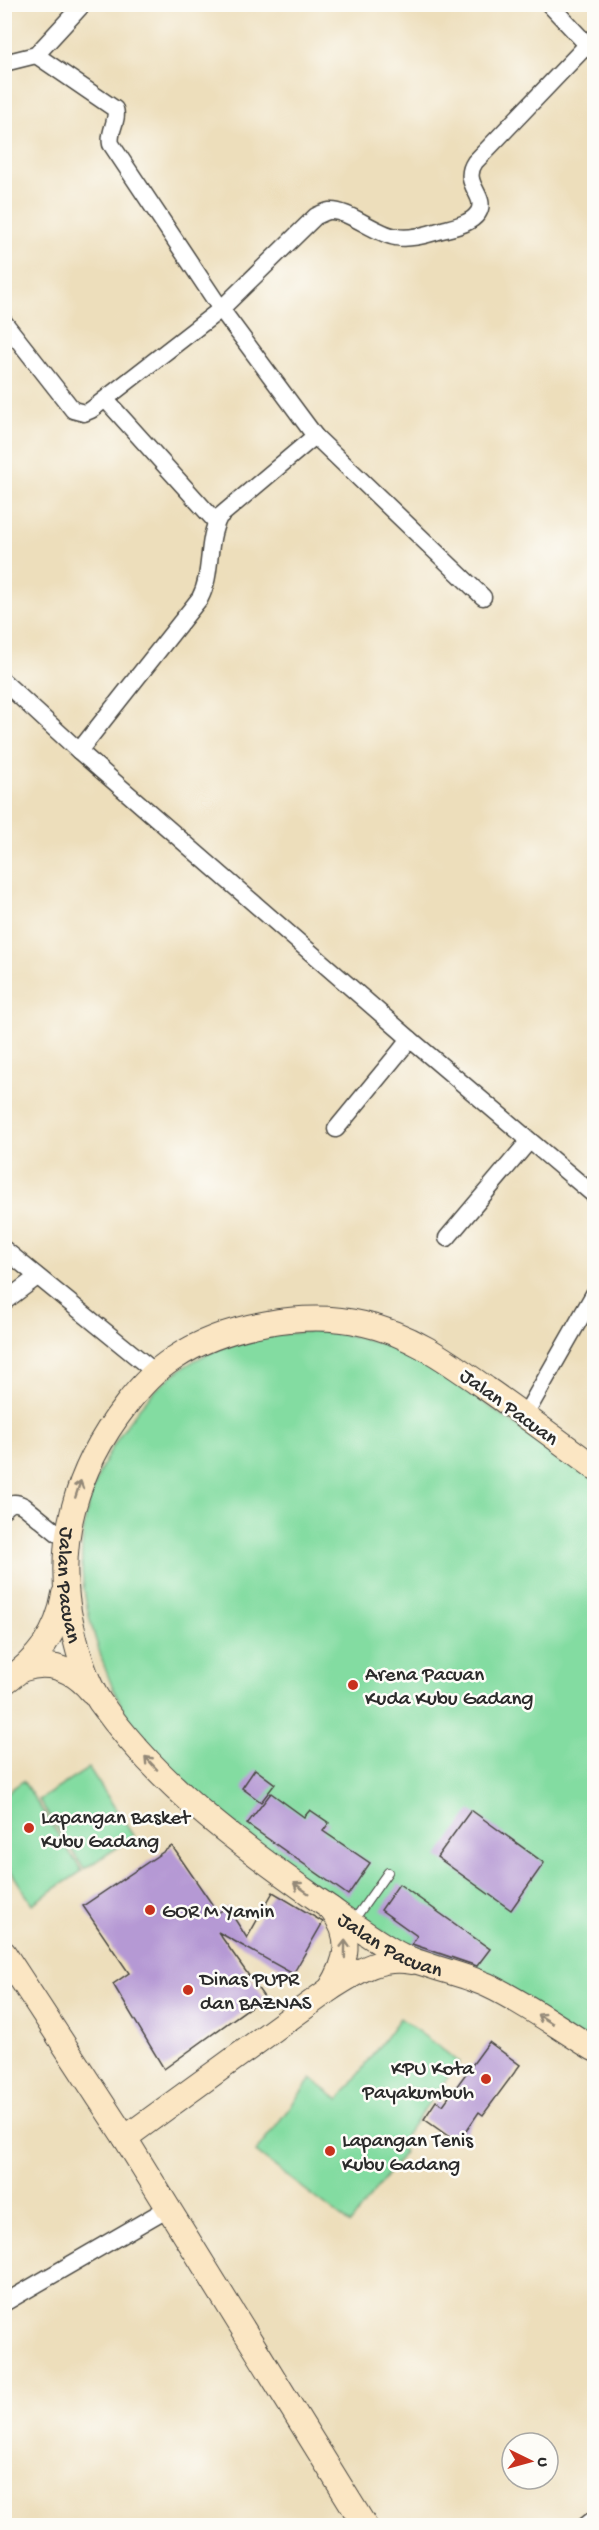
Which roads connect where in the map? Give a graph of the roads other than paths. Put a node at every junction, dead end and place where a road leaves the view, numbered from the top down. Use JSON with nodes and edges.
{"nodes":[{"id":1,"x":83,"y":4,"type":"edge"},
{"id":2,"x":549,"y":4,"type":"edge"},
{"id":3,"x":591,"y":49,"type":"edge"},
{"id":4,"x":36,"y":55,"type":"junction"},
{"id":5,"x":4,"y":63,"type":"edge"},
{"id":6,"x":221,"y":309,"type":"junction"},
{"id":7,"x":4,"y":322,"type":"edge"},
{"id":8,"x":105,"y":400,"type":"junction"},
{"id":9,"x":315,"y":436,"type":"junction"},
{"id":10,"x":216,"y":522,"type":"junction"},
{"id":11,"x":483,"y":597,"type":"dead end"},
{"id":12,"x":4,"y":682,"type":"edge"},
{"id":13,"x":79,"y":752,"type":"junction"},
{"id":14,"x":410,"y":1040,"type":"junction"},
{"id":15,"x":336,"y":1129,"type":"dead end"},
{"id":16,"x":529,"y":1141,"type":"junction"},
{"id":17,"x":594,"y":1195,"type":"edge"},
{"id":18,"x":447,"y":1238,"type":"dead end"},
{"id":19,"x":4,"y":1249,"type":"edge"},
{"id":20,"x":37,"y":1277,"type":"junction"},
{"id":21,"x":594,"y":1294,"type":"edge"},
{"id":22,"x":4,"y":1302,"type":"edge"},
{"id":23,"x":155,"y":1372,"type":"junction"},
{"id":24,"x":525,"y":1415,"type":"junction"},
{"id":25,"x":594,"y":1467,"type":"edge"},
{"id":26,"x":4,"y":1509,"type":"edge"},
{"id":27,"x":66,"y":1540,"type":"junction"},
{"id":28,"x":65,"y":1585,"type":"junction"},
{"id":29,"x":24,"y":1669,"type":"junction"},
{"id":30,"x":4,"y":1683,"type":"edge"},
{"id":31,"x":98,"y":1698,"type":"junction"},
{"id":32,"x":388,"y":1872,"type":"dead end"},
{"id":33,"x":331,"y":1909,"type":"junction"},
{"id":34,"x":352,"y":1923,"type":"junction"},
{"id":35,"x":4,"y":1953,"type":"edge"},
{"id":36,"x":432,"y":1967,"type":"junction"},
{"id":37,"x":330,"y":1989,"type":"junction"},
{"id":38,"x":594,"y":2049,"type":"edge"},
{"id":39,"x":125,"y":2138,"type":"junction"},
{"id":40,"x":168,"y":2208,"type":"junction"},
{"id":41,"x":4,"y":2303,"type":"edge"},
{"id":42,"x":594,"y":2519,"type":"edge"},
{"id":43,"x":364,"y":2526,"type":"edge"},
{"id":44,"x":585,"y":2526,"type":"edge"}],
"edges":[{"from":1,"to":4,"type":"street"},
{"from":2,"to":3,"type":"street"},
{"from":3,"to":6,"type":"street"},
{"from":4,"to":5,"type":"street"},
{"from":4,"to":6,"type":"street"},
{"from":6,"to":8,"type":"street"},
{"from":6,"to":9,"type":"street"},
{"from":7,"to":8,"type":"street"},
{"from":8,"to":10,"type":"street"},
{"from":9,"to":10,"type":"street"},
{"from":9,"to":11,"type":"street"},
{"from":10,"to":13,"type":"street"},
{"from":12,"to":13,"type":"street"},
{"from":13,"to":14,"type":"street"},
{"from":14,"to":15,"type":"street"},
{"from":14,"to":16,"type":"street"},
{"from":16,"to":17,"type":"street"},
{"from":16,"to":18,"type":"street"},
{"from":19,"to":20,"type":"street"},
{"from":20,"to":22,"type":"street"},
{"from":20,"to":23,"type":"street"},
{"from":21,"to":24,"type":"street"},
{"from":23,"to":24,"type":"street","name":"Jalan Pacuan"},
{"from":27,"to":23,"type":"street","name":"Jalan Pacuan","one_way":true},
{"from":24,"to":25,"type":"street","name":"Jalan Pacuan"},
{"from":26,"to":27,"type":"street"},
{"from":27,"to":28,"type":"street","name":"Jalan Pacuan"},
{"from":28,"to":29,"type":"street"},
{"from":28,"to":31,"type":"street","name":"Jalan Pacuan"},
{"from":29,"to":30,"type":"street"},
{"from":29,"to":31,"type":"street"},
{"from":33,"to":31,"type":"street","name":"Jalan Pacuan","one_way":true},
{"from":32,"to":34,"type":"lane"},
{"from":33,"to":34,"type":"street","name":"Jalan Pacuan"},
{"from":37,"to":33,"type":"street","one_way":true},
{"from":34,"to":36,"type":"street","name":"Jalan Pacuan"},
{"from":35,"to":39,"type":"street"},
{"from":36,"to":37,"type":"street"},
{"from":38,"to":36,"type":"street","name":"Jalan Pacuan","one_way":true},
{"from":37,"to":39,"type":"street"},
{"from":39,"to":40,"type":"street"},
{"from":40,"to":41,"type":"street"},
{"from":40,"to":43,"type":"street"},
{"from":42,"to":44,"type":"street"}]}
